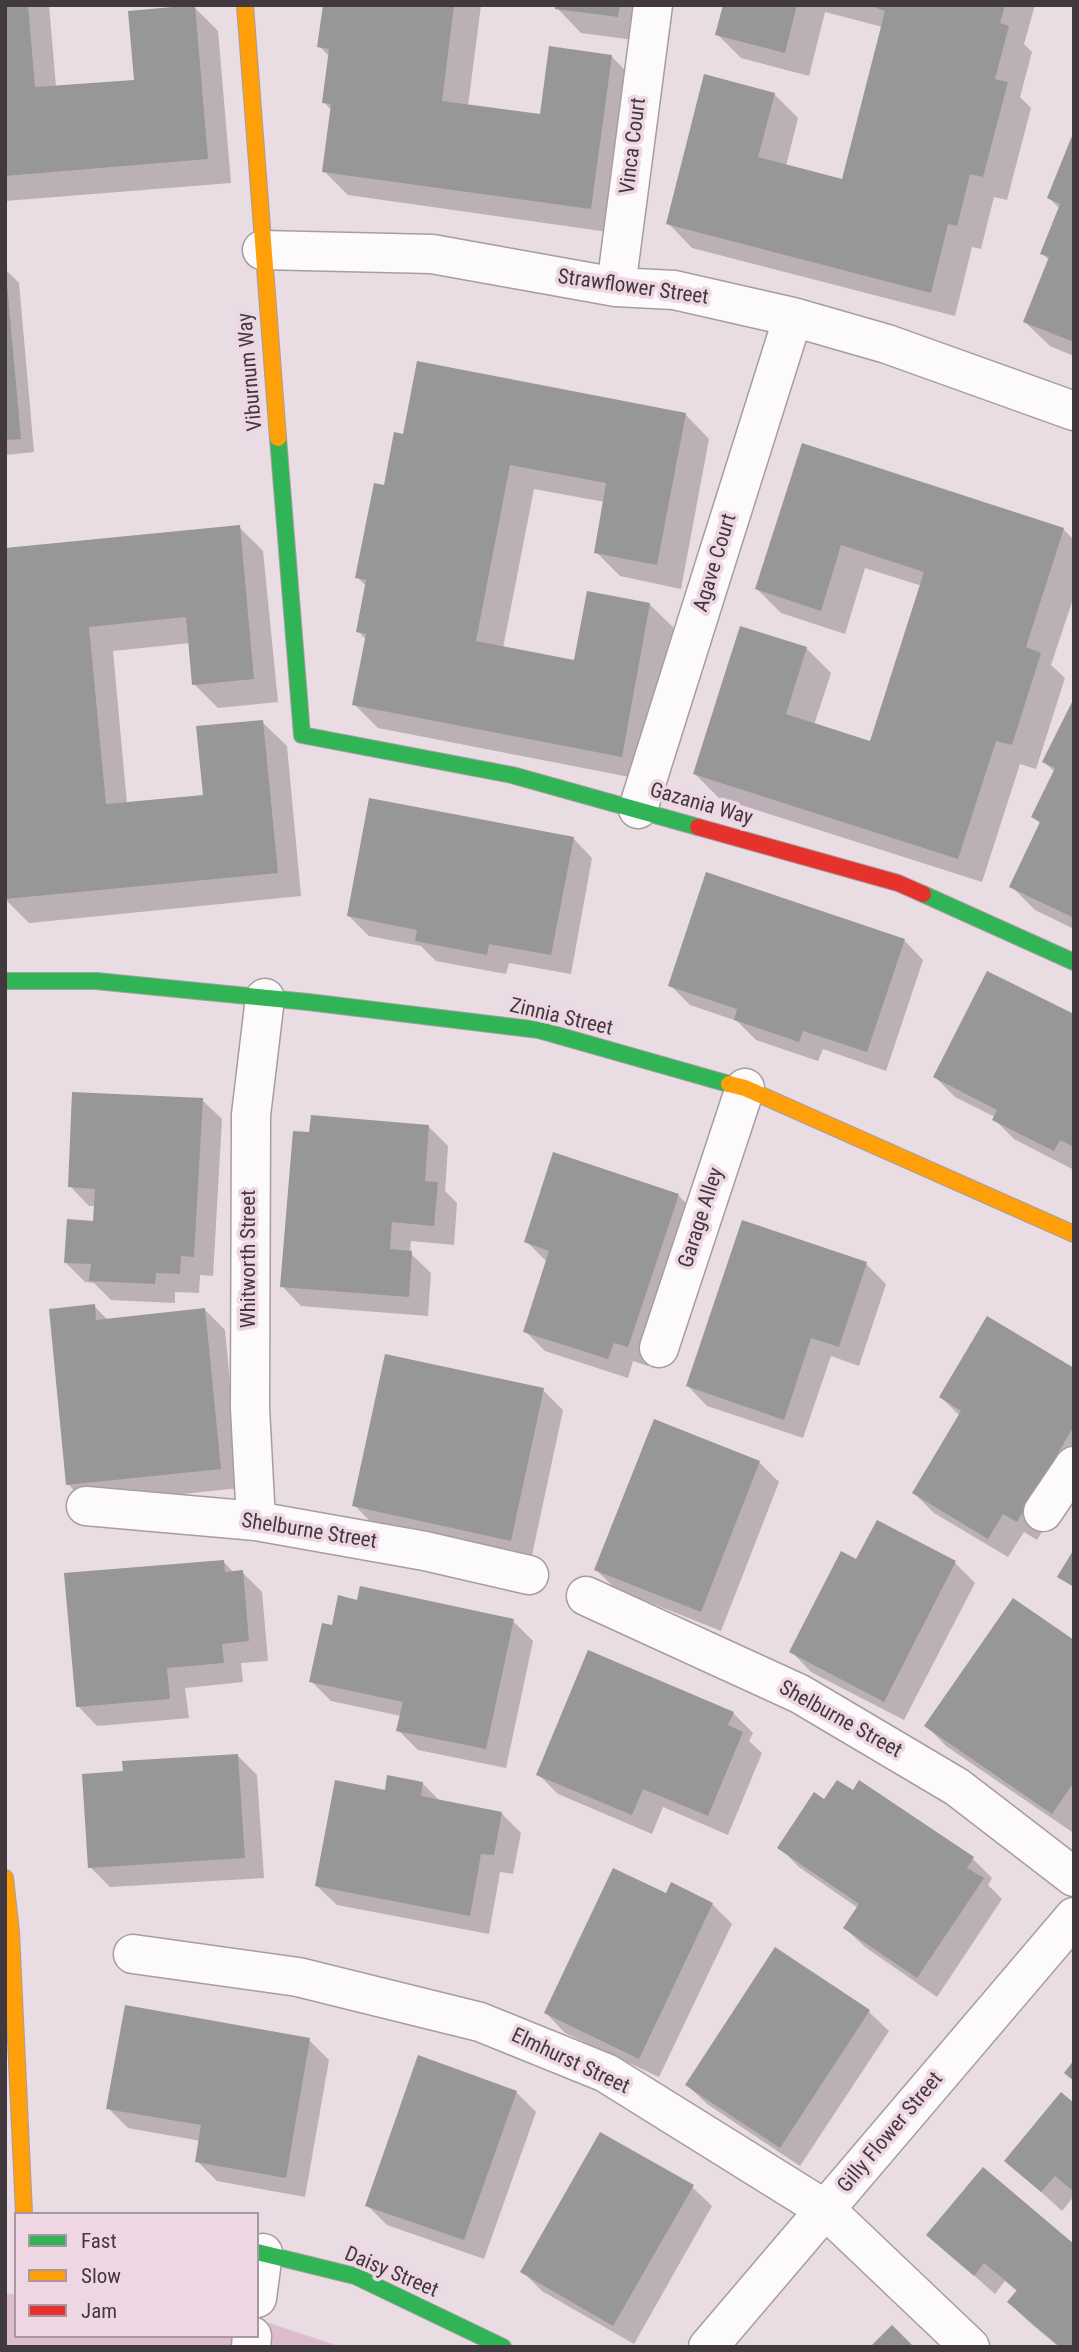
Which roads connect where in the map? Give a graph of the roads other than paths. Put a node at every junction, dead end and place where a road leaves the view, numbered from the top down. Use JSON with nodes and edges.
{"nodes":[{"id":1,"x":245,"y":5,"type":"edge"},
{"id":2,"x":653,"y":5,"type":"edge"},
{"id":3,"x":262,"y":250,"type":"junction"},
{"id":4,"x":616,"y":287,"type":"junction"},
{"id":5,"x":793,"y":317,"type":"junction"},
{"id":6,"x":1074,"y":411,"type":"edge"},
{"id":7,"x":302,"y":735,"type":"joint"},
{"id":8,"x":638,"y":810,"type":"junction"},
{"id":9,"x":1074,"y":962,"type":"edge"},
{"id":10,"x":5,"y":981,"type":"edge"},
{"id":11,"x":265,"y":998,"type":"junction"},
{"id":12,"x":745,"y":1088,"type":"junction"},
{"id":13,"x":1074,"y":1234,"type":"edge"},
{"id":14,"x":659,"y":1348,"type":"dead end"},
{"id":15,"x":1074,"y":1466,"type":"edge"},
{"id":16,"x":86,"y":1506,"type":"dead end"},
{"id":17,"x":1043,"y":1512,"type":"dead end"},
{"id":18,"x":256,"y":1521,"type":"junction"},
{"id":19,"x":529,"y":1575,"type":"dead end"},
{"id":20,"x":586,"y":1596,"type":"dead end"},
{"id":21,"x":1074,"y":1877,"type":"edge"},
{"id":22,"x":5,"y":1878,"type":"edge"},
{"id":23,"x":1074,"y":1917,"type":"edge"},
{"id":24,"x":133,"y":1954,"type":"dead end"},
{"id":25,"x":826,"y":2210,"type":"junction"},
{"id":26,"x":24,"y":2212,"type":"edge"},
{"id":27,"x":260,"y":2253,"type":"edge"},
{"id":28,"x":503,"y":2347,"type":"edge"},
{"id":29,"x":708,"y":2347,"type":"edge"},
{"id":30,"x":970,"y":2347,"type":"edge"}],
"edges":[{"from":1,"to":3,"type":"street","name":"Viburnum Way"},
{"from":2,"to":4,"type":"street","name":"Vinca Court"},
{"from":3,"to":4,"type":"street","name":"Strawflower Street"},
{"from":3,"to":7,"type":"street","name":"Viburnum Way"},
{"from":4,"to":5,"type":"street","name":"Strawflower Street"},
{"from":5,"to":6,"type":"street","name":"Strawflower Street"},
{"from":5,"to":8,"type":"street","name":"Agave Court"},
{"from":7,"to":8,"type":"street","name":"Gazania Way"},
{"from":8,"to":9,"type":"street","name":"Gazania Way"},
{"from":10,"to":11,"type":"street","name":"Zinnia Street"},
{"from":11,"to":12,"type":"street","name":"Zinnia Street"},
{"from":11,"to":18,"type":"street","name":"Whitworth Street"},
{"from":12,"to":13,"type":"street","name":"Zinnia Street"},
{"from":12,"to":14,"type":"street","name":"Garage Alley"},
{"from":15,"to":17,"type":"street"},
{"from":16,"to":18,"type":"street","name":"Shelburne Street"},
{"from":18,"to":19,"type":"street","name":"Shelburne Street"},
{"from":20,"to":21,"type":"street","name":"Shelburne Street"},
{"from":22,"to":26,"type":"street"},
{"from":23,"to":25,"type":"street","name":"Gilly Flower Street"},
{"from":24,"to":25,"type":"street","name":"Elmhurst Street"},
{"from":25,"to":29,"type":"street","name":"Gilly Flower Street"},
{"from":25,"to":30,"type":"street","name":"Elmhurst Street"},
{"from":27,"to":28,"type":"street","name":"Daisy Street"}]}
